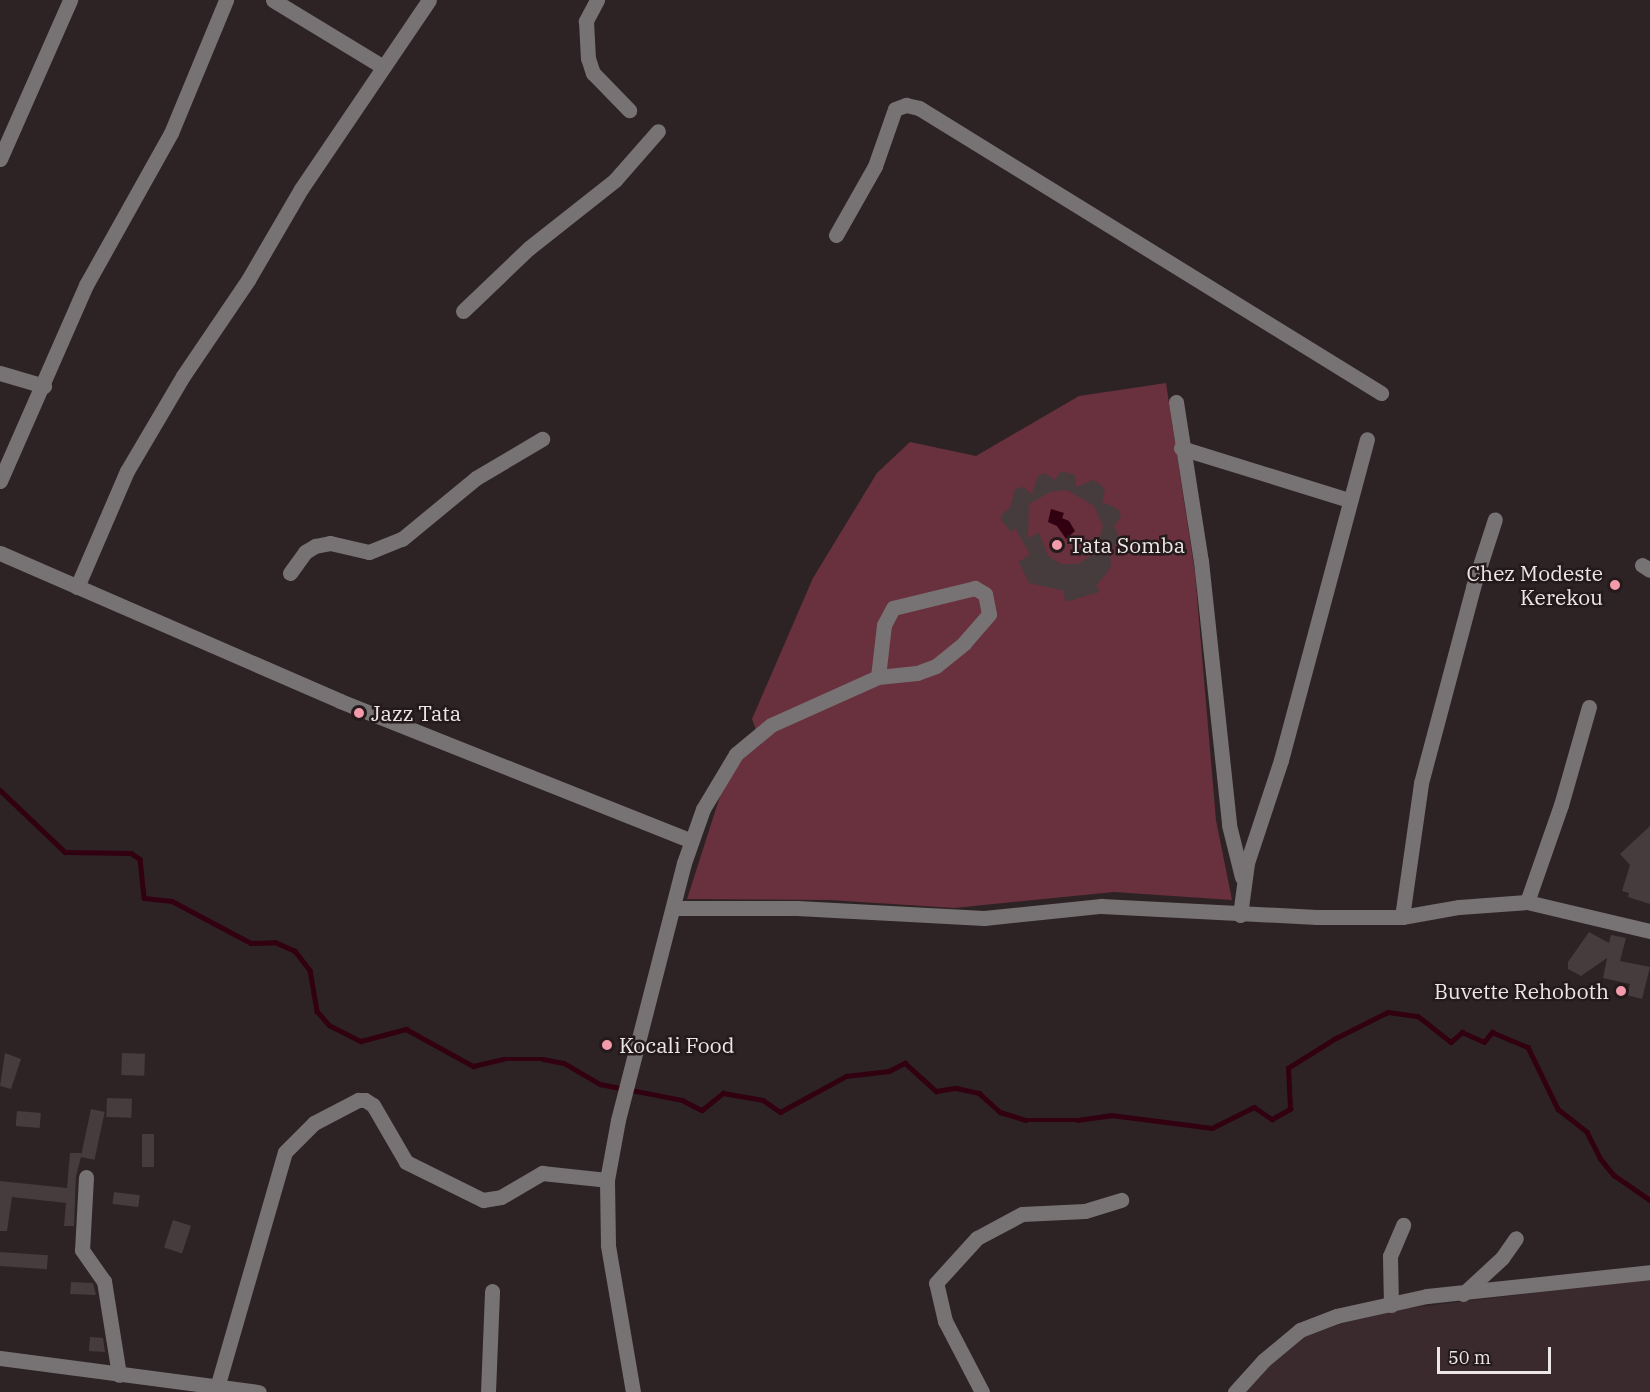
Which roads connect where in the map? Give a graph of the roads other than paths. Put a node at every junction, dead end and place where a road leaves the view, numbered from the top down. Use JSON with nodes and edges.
{"nodes":[{"id":1,"x":70,"y":0,"type":"edge"},
{"id":2,"x":226,"y":0,"type":"edge"},
{"id":3,"x":273,"y":0,"type":"edge"},
{"id":4,"x":429,"y":0,"type":"edge"},
{"id":5,"x":597,"y":0,"type":"edge"},
{"id":6,"x":383,"y":67,"type":"junction"},
{"id":7,"x":629,"y":110,"type":"dead end"},
{"id":8,"x":658,"y":131,"type":"dead end"},
{"id":9,"x":0,"y":159,"type":"edge"},
{"id":10,"x":836,"y":235,"type":"dead end"},
{"id":11,"x":463,"y":311,"type":"dead end"},
{"id":12,"x":0,"y":373,"type":"edge"},
{"id":13,"x":44,"y":386,"type":"junction"},
{"id":14,"x":1381,"y":393,"type":"dead end"},
{"id":15,"x":1176,"y":402,"type":"dead end"},
{"id":16,"x":542,"y":439,"type":"dead end"},
{"id":17,"x":1367,"y":439,"type":"dead end"},
{"id":18,"x":1182,"y":448,"type":"junction"},
{"id":19,"x":0,"y":481,"type":"edge"},
{"id":20,"x":1349,"y":500,"type":"junction"},
{"id":21,"x":1495,"y":519,"type":"dead end"},
{"id":22,"x":0,"y":553,"type":"edge"},
{"id":23,"x":290,"y":573,"type":"dead end"},
{"id":24,"x":77,"y":587,"type":"junction"},
{"id":25,"x":878,"y":676,"type":"junction"},
{"id":26,"x":1589,"y":706,"type":"dead end"},
{"id":27,"x":691,"y":842,"type":"junction"},
{"id":28,"x":1243,"y":881,"type":"junction"},
{"id":29,"x":1527,"y":902,"type":"junction"},
{"id":30,"x":673,"y":908,"type":"junction"},
{"id":31,"x":1240,"y":915,"type":"junction"},
{"id":32,"x":1402,"y":917,"type":"junction"},
{"id":33,"x":1650,"y":931,"type":"edge"},
{"id":34,"x":86,"y":1177,"type":"dead end"},
{"id":35,"x":607,"y":1180,"type":"junction"},
{"id":36,"x":1121,"y":1200,"type":"dead end"},
{"id":37,"x":1402,"y":1225,"type":"dead end"},
{"id":38,"x":1516,"y":1238,"type":"dead end"},
{"id":39,"x":1650,"y":1272,"type":"edge"},
{"id":40,"x":492,"y":1291,"type":"dead end"},
{"id":41,"x":1463,"y":1294,"type":"junction"},
{"id":42,"x":1391,"y":1305,"type":"junction"},
{"id":43,"x":0,"y":1358,"type":"edge"},
{"id":44,"x":119,"y":1375,"type":"junction"},
{"id":45,"x":219,"y":1388,"type":"edge"},
{"id":46,"x":259,"y":1392,"type":"edge"},
{"id":47,"x":488,"y":1392,"type":"edge"},
{"id":48,"x":633,"y":1392,"type":"edge"},
{"id":49,"x":982,"y":1392,"type":"edge"},
{"id":50,"x":1235,"y":1392,"type":"edge"}],
"edges":[{"from":1,"to":9,"type":"street"},
{"from":2,"to":13,"type":"street"},
{"from":3,"to":6,"type":"street"},
{"from":4,"to":6,"type":"street"},
{"from":5,"to":7,"type":"street"},
{"from":6,"to":24,"type":"street"},
{"from":8,"to":11,"type":"street"},
{"from":10,"to":14,"type":"street"},
{"from":12,"to":13,"type":"street"},
{"from":13,"to":19,"type":"street"},
{"from":15,"to":18,"type":"street"},
{"from":16,"to":23,"type":"street"},
{"from":17,"to":20,"type":"street"},
{"from":18,"to":20,"type":"street"},
{"from":18,"to":28,"type":"street"},
{"from":20,"to":28,"type":"street"},
{"from":21,"to":32,"type":"street"},
{"from":22,"to":24,"type":"street"},
{"from":24,"to":27,"type":"street"},
{"from":25,"to":25,"type":"street"},
{"from":25,"to":27,"type":"street"},
{"from":26,"to":29,"type":"street"},
{"from":27,"to":30,"type":"street"},
{"from":28,"to":31,"type":"street"},
{"from":29,"to":32,"type":"street"},
{"from":29,"to":33,"type":"street"},
{"from":30,"to":31,"type":"street"},
{"from":30,"to":35,"type":"street"},
{"from":31,"to":32,"type":"street"},
{"from":34,"to":44,"type":"street"},
{"from":35,"to":45,"type":"street"},
{"from":35,"to":48,"type":"street"},
{"from":36,"to":49,"type":"street"},
{"from":37,"to":42,"type":"street"},
{"from":38,"to":41,"type":"street"},
{"from":39,"to":41,"type":"street"},
{"from":40,"to":47,"type":"street"},
{"from":41,"to":42,"type":"street"},
{"from":42,"to":50,"type":"street"},
{"from":43,"to":44,"type":"street"},
{"from":44,"to":45,"type":"street"},
{"from":45,"to":46,"type":"street"}]}
